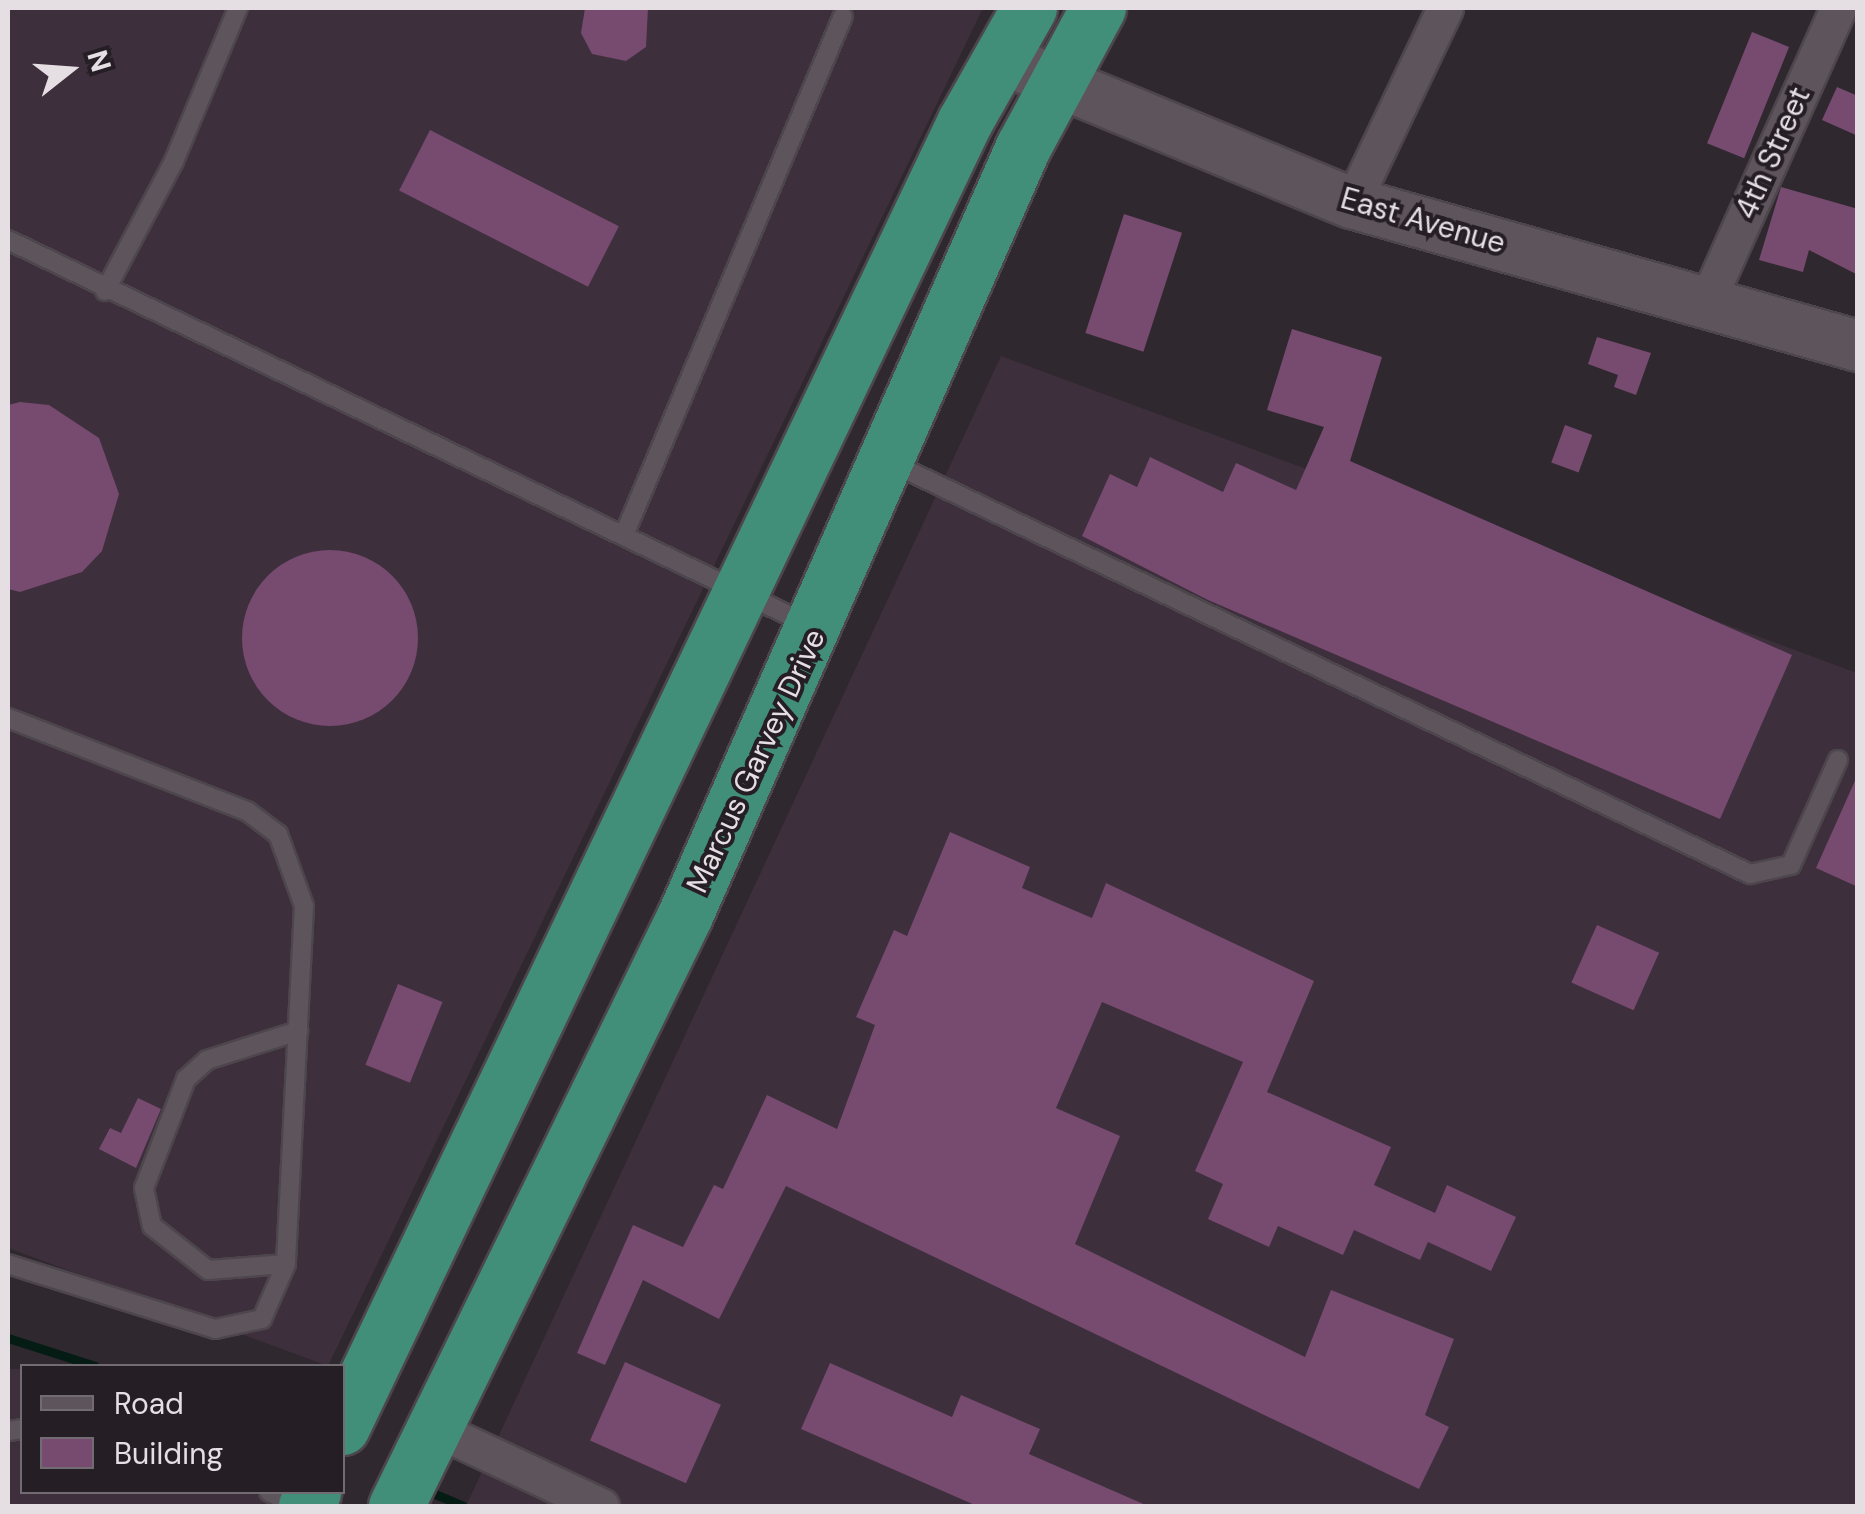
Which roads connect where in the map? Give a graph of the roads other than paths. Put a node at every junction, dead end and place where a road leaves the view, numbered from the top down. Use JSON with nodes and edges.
{"nodes":[{"id":1,"x":238,"y":8,"type":"edge"},
{"id":2,"x":1029,"y":8,"type":"edge"},
{"id":3,"x":1098,"y":8,"type":"edge"},
{"id":4,"x":1445,"y":8,"type":"edge"},
{"id":5,"x":1838,"y":8,"type":"edge"},
{"id":6,"x":843,"y":16,"type":"dead end"},
{"id":7,"x":1002,"y":59,"type":"junction"},
{"id":8,"x":1059,"y":82,"type":"junction"},
{"id":9,"x":1352,"y":203,"type":"junction"},
{"id":10,"x":8,"y":240,"type":"edge"},
{"id":11,"x":106,"y":291,"type":"junction"},
{"id":12,"x":1708,"y":299,"type":"junction"},
{"id":13,"x":1858,"y":346,"type":"edge"},
{"id":14,"x":890,"y":462,"type":"junction"},
{"id":15,"x":624,"y":535,"type":"junction"},
{"id":16,"x":744,"y":591,"type":"junction"},
{"id":17,"x":818,"y":630,"type":"junction"},
{"id":18,"x":8,"y":718,"type":"edge"},
{"id":19,"x":1838,"y":760,"type":"dead end"},
{"id":20,"x":298,"y":1031,"type":"junction"},
{"id":21,"x":8,"y":1264,"type":"edge"},
{"id":22,"x":286,"y":1264,"type":"junction"},
{"id":23,"x":345,"y":1421,"type":"edge"},
{"id":24,"x":410,"y":1473,"type":"edge"},
{"id":25,"x":275,"y":1494,"type":"edge"},
{"id":26,"x":303,"y":1506,"type":"edge"},
{"id":27,"x":601,"y":1506,"type":"edge"}],
"edges":[{"from":1,"to":11,"type":"lane"},
{"from":2,"to":7,"type":"highway"},
{"from":3,"to":8,"type":"highway","name":"Marcus Garvey Drive"},
{"from":4,"to":9,"type":"street"},
{"from":5,"to":12,"type":"street","name":"4th Street"},
{"from":6,"to":15,"type":"lane"},
{"from":7,"to":8,"type":"main road","name":"East Avenue"},
{"from":7,"to":16,"type":"highway"},
{"from":8,"to":9,"type":"main road","name":"East Avenue"},
{"from":8,"to":14,"type":"highway","name":"Marcus Garvey Drive"},
{"from":9,"to":12,"type":"main road","name":"East Avenue"},
{"from":10,"to":11,"type":"lane"},
{"from":11,"to":15,"type":"lane"},
{"from":12,"to":13,"type":"main road","name":"East Avenue"},
{"from":14,"to":17,"type":"highway","name":"Marcus Garvey Drive"},
{"from":14,"to":19,"type":"lane"},
{"from":15,"to":16,"type":"lane"},
{"from":16,"to":17,"type":"lane"},
{"from":16,"to":23,"type":"highway"},
{"from":17,"to":24,"type":"highway","name":"Marcus Garvey Drive"},
{"from":18,"to":20,"type":"lane"},
{"from":20,"to":22,"type":"lane"},
{"from":20,"to":22,"type":"lane"},
{"from":21,"to":22,"type":"lane"},
{"from":24,"to":27,"type":"street"},
{"from":25,"to":26,"type":"lane"}]}
